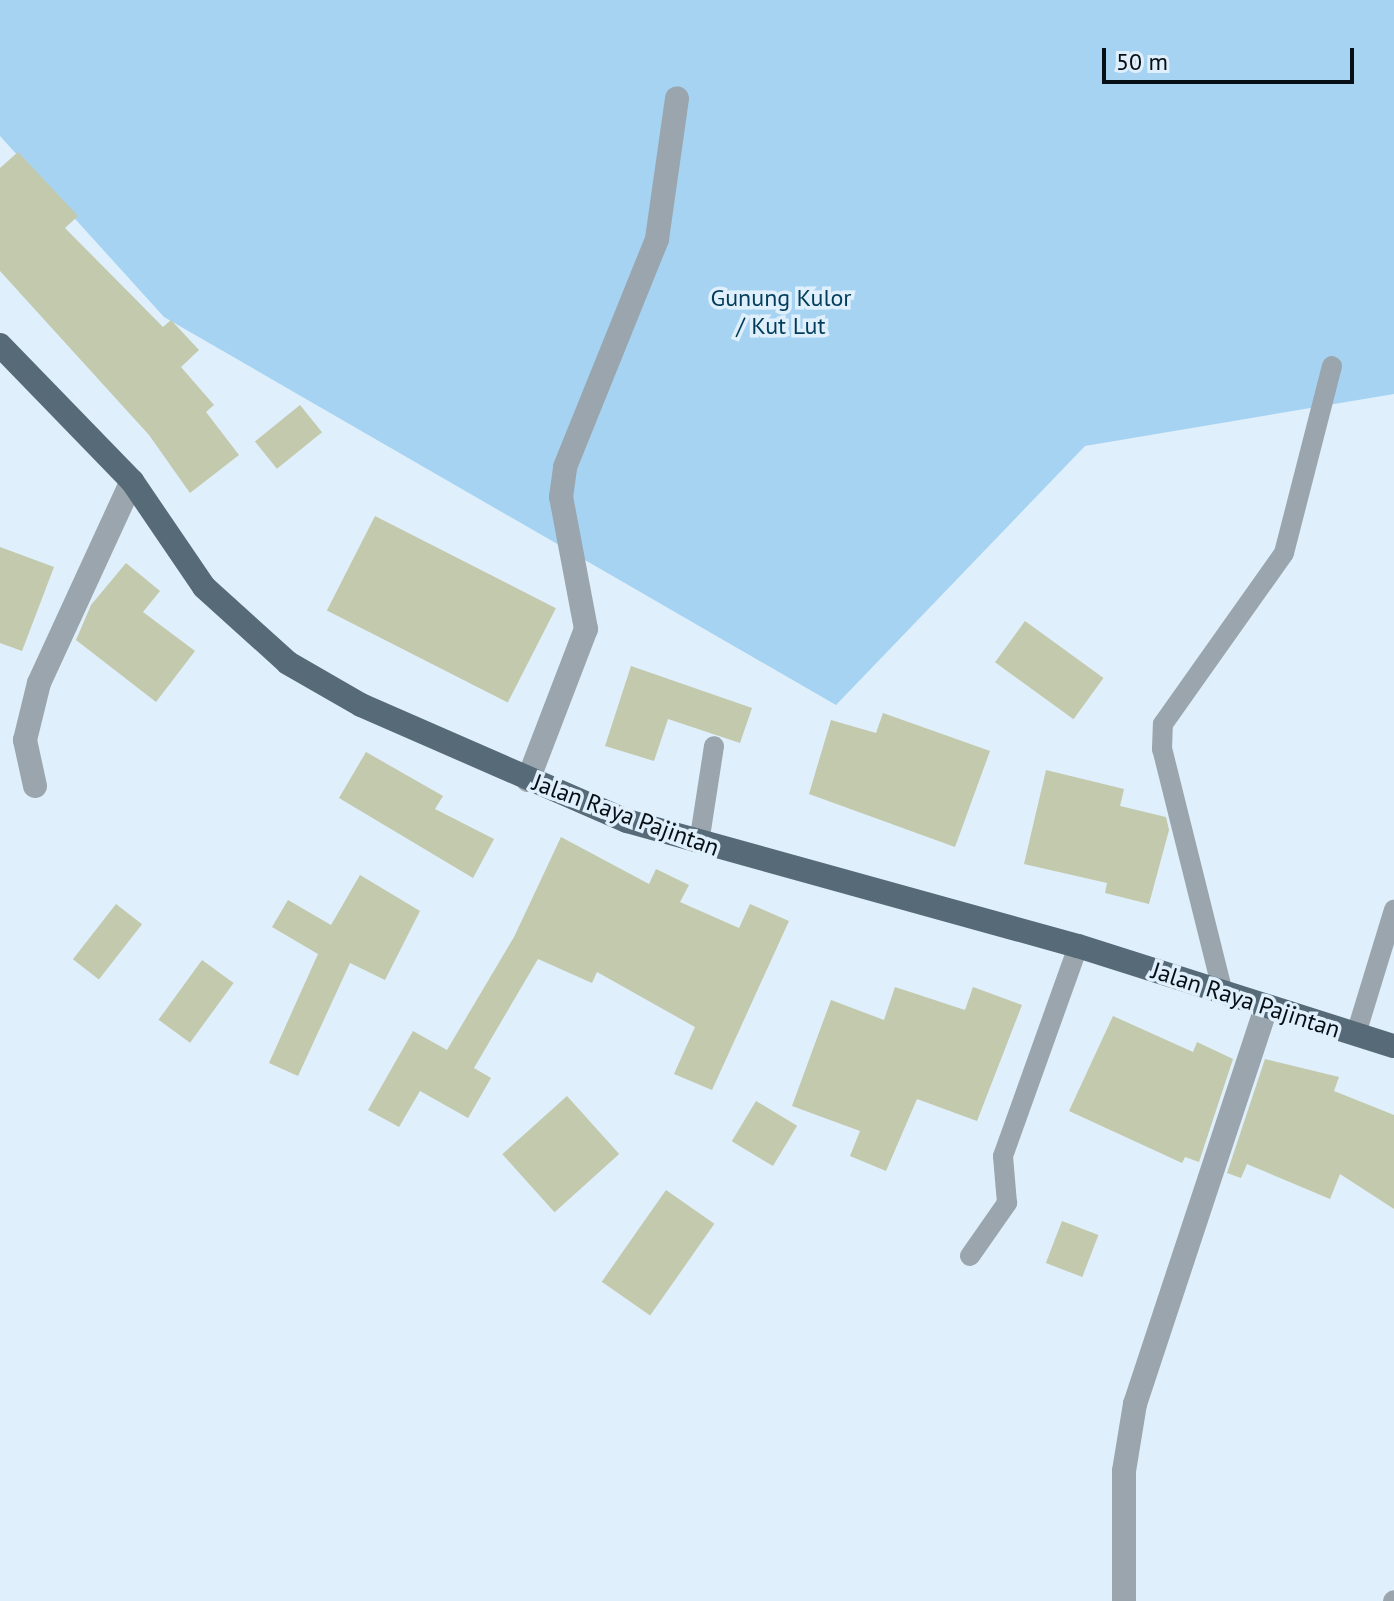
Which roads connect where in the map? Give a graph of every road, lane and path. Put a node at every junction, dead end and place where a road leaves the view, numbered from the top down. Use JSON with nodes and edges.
{"nodes":[{"id":1,"x":677,"y":98,"type":"dead end"},
{"id":2,"x":0,"y":345,"type":"edge"},
{"id":3,"x":1332,"y":366,"type":"dead end"},
{"id":4,"x":132,"y":481,"type":"junction"},
{"id":5,"x":714,"y":746,"type":"dead end"},
{"id":6,"x":528,"y":780,"type":"junction"},
{"id":7,"x":35,"y":786,"type":"dead end"},
{"id":8,"x":699,"y":843,"type":"junction"},
{"id":9,"x":1394,"y":910,"type":"edge"},
{"id":10,"x":1078,"y":946,"type":"junction"},
{"id":11,"x":1223,"y":993,"type":"junction"},
{"id":12,"x":1266,"y":1007,"type":"junction"},
{"id":13,"x":1356,"y":1034,"type":"junction"},
{"id":14,"x":1394,"y":1046,"type":"edge"},
{"id":15,"x":970,"y":1256,"type":"dead end"},
{"id":16,"x":1124,"y":1601,"type":"edge"}],
"edges":[{"from":1,"to":6,"type":"street"},
{"from":2,"to":4,"type":"main road","name":"Jalan Raya Pajintan"},
{"from":3,"to":11,"type":"lane"},
{"from":4,"to":6,"type":"main road","name":"Jalan Raya Pajintan"},
{"from":4,"to":7,"type":"street"},
{"from":5,"to":8,"type":"lane"},
{"from":6,"to":8,"type":"main road","name":"Jalan Raya Pajintan"},
{"from":8,"to":10,"type":"main road","name":"Jalan Raya Pajintan"},
{"from":9,"to":13,"type":"lane"},
{"from":10,"to":11,"type":"main road","name":"Jalan Raya Pajintan"},
{"from":10,"to":15,"type":"lane"},
{"from":11,"to":12,"type":"main road","name":"Jalan Raya Pajintan"},
{"from":12,"to":13,"type":"main road","name":"Jalan Raya Pajintan"},
{"from":12,"to":16,"type":"street"},
{"from":13,"to":14,"type":"main road","name":"Jalan Raya Pajintan"}]}
